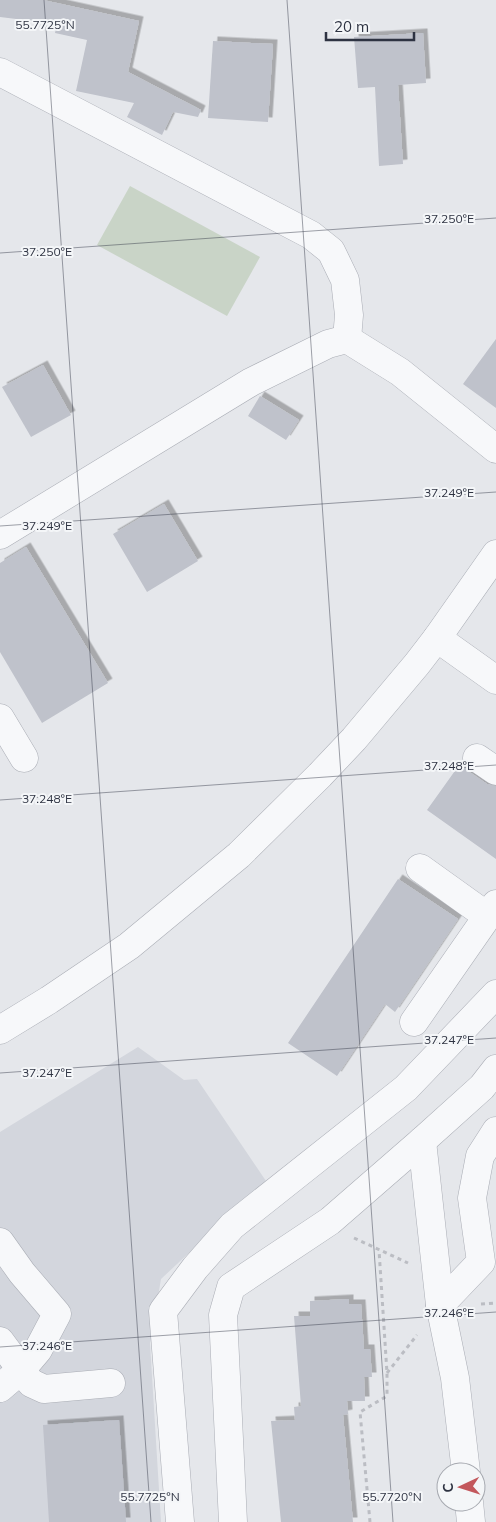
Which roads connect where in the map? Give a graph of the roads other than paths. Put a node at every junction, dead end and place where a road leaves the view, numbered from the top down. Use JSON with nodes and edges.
{"nodes":[{"id":1,"x":0,"y":72,"type":"edge"},
{"id":2,"x":347,"y":339,"type":"junction"},
{"id":3,"x":496,"y":449,"type":"edge"},
{"id":4,"x":0,"y":535,"type":"edge"},
{"id":5,"x":496,"y":554,"type":"edge"},
{"id":6,"x":437,"y":638,"type":"junction"},
{"id":7,"x":496,"y":680,"type":"edge"},
{"id":8,"x":0,"y":718,"type":"edge"},
{"id":9,"x":24,"y":758,"type":"dead end"},
{"id":10,"x":420,"y":868,"type":"dead end"},
{"id":11,"x":492,"y":910,"type":"edge"},
{"id":12,"x":496,"y":994,"type":"edge"},
{"id":13,"x":414,"y":1022,"type":"dead end"},
{"id":14,"x":0,"y":1030,"type":"edge"},
{"id":15,"x":496,"y":1069,"type":"edge"},
{"id":16,"x":496,"y":1131,"type":"edge"},
{"id":17,"x":422,"y":1141,"type":"junction"},
{"id":18,"x":0,"y":1242,"type":"edge"},
{"id":19,"x":196,"y":1268,"type":"junction"},
{"id":20,"x":231,"y":1287,"type":"junction"},
{"id":21,"x":440,"y":1305,"type":"junction"},
{"id":22,"x":0,"y":1341,"type":"edge"},
{"id":23,"x":21,"y":1370,"type":"junction"},
{"id":24,"x":111,"y":1383,"type":"dead end"},
{"id":25,"x":0,"y":1388,"type":"edge"},
{"id":26,"x":465,"y":1462,"type":"edge"},
{"id":27,"x":180,"y":1522,"type":"edge"},
{"id":28,"x":233,"y":1522,"type":"edge"}],
"edges":[{"from":1,"to":2,"type":"street"},
{"from":2,"to":3,"type":"street"},
{"from":2,"to":4,"type":"street"},
{"from":5,"to":6,"type":"street"},
{"from":6,"to":7,"type":"street"},
{"from":6,"to":14,"type":"street"},
{"from":8,"to":9,"type":"street"},
{"from":10,"to":11,"type":"street"},
{"from":11,"to":13,"type":"street"},
{"from":12,"to":19,"type":"street"},
{"from":15,"to":17,"type":"street"},
{"from":16,"to":21,"type":"street"},
{"from":17,"to":20,"type":"street"},
{"from":17,"to":21,"type":"street"},
{"from":18,"to":23,"type":"street"},
{"from":19,"to":20,"type":"street"},
{"from":19,"to":27,"type":"street"},
{"from":20,"to":28,"type":"street"},
{"from":21,"to":26,"type":"street"},
{"from":22,"to":23,"type":"street"},
{"from":23,"to":24,"type":"street"},
{"from":23,"to":25,"type":"street"}]}
